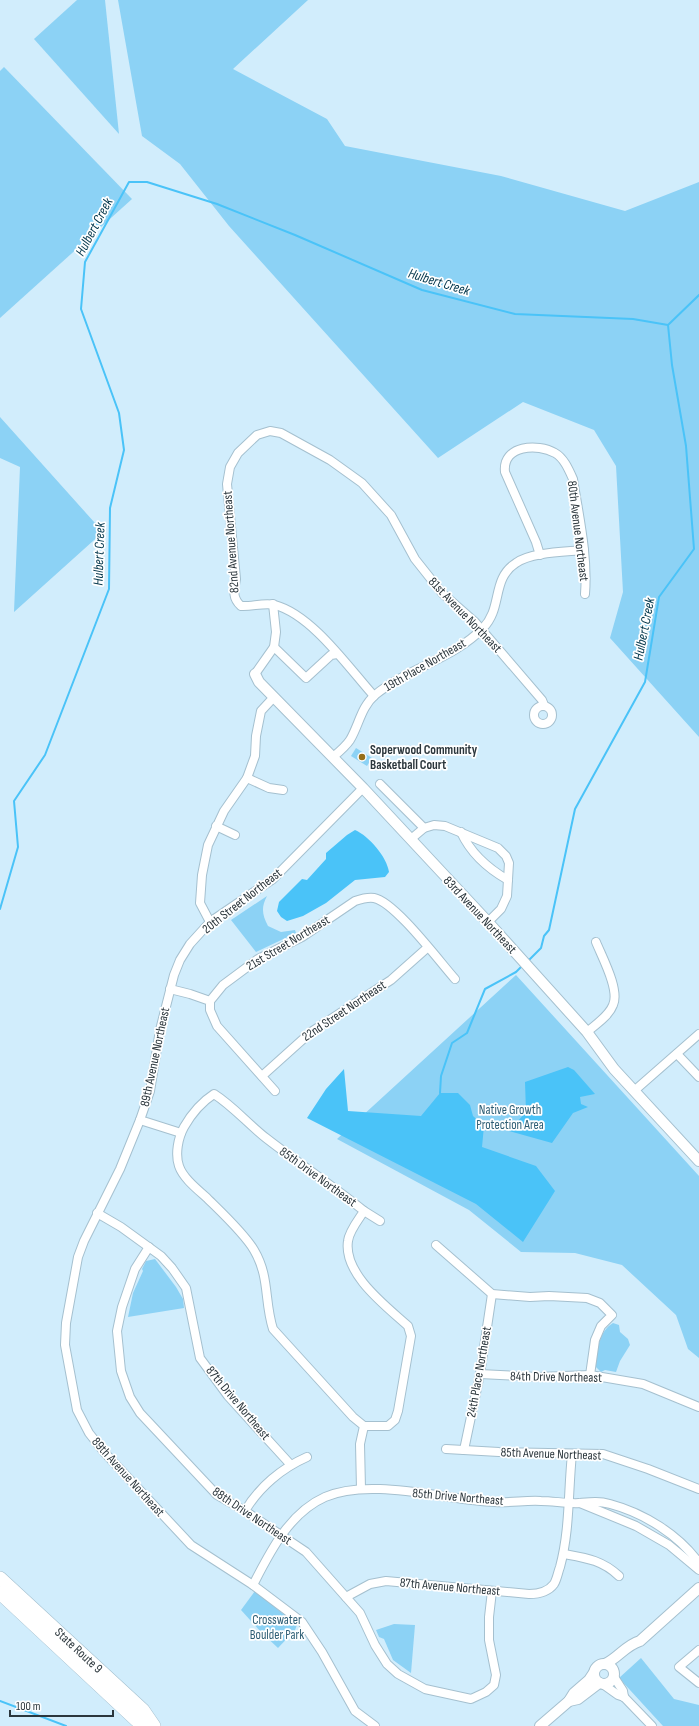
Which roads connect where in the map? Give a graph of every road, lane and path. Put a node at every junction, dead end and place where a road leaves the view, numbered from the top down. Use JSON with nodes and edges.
{"nodes":[{"id":1,"x":257,"y":435,"type":"joint"},
{"id":2,"x":584,"y":550,"type":"junction"},
{"id":3,"x":540,"y":555,"type":"junction"},
{"id":4,"x":585,"y":594,"type":"dead end"},
{"id":5,"x":273,"y":604,"type":"junction"},
{"id":6,"x":482,"y":630,"type":"junction"},
{"id":7,"x":274,"y":647,"type":"junction"},
{"id":8,"x":336,"y":654,"type":"junction"},
{"id":9,"x":255,"y":674,"type":"joint"},
{"id":10,"x":374,"y":696,"type":"junction"},
{"id":11,"x":274,"y":697,"type":"junction"},
{"id":12,"x":544,"y":705,"type":"dead end"},
{"id":13,"x":334,"y":757,"type":"junction"},
{"id":14,"x":247,"y":778,"type":"junction"},
{"id":15,"x":380,"y":784,"type":"dead end"},
{"id":16,"x":363,"y":788,"type":"junction"},
{"id":17,"x":283,"y":790,"type":"dead end"},
{"id":18,"x":216,"y":826,"type":"junction"},
{"id":19,"x":424,"y":828,"type":"junction"},
{"id":20,"x":461,"y":832,"type":"junction"},
{"id":21,"x":235,"y":835,"type":"dead end"},
{"id":22,"x":411,"y":839,"type":"junction"},
{"id":23,"x":508,"y":880,"type":"junction"},
{"id":24,"x":210,"y":922,"type":"junction"},
{"id":25,"x":488,"y":922,"type":"junction"},
{"id":26,"x":596,"y":942,"type":"dead end"},
{"id":27,"x":427,"y":948,"type":"junction"},
{"id":28,"x":455,"y":979,"type":"dead end"},
{"id":29,"x":170,"y":990,"type":"junction"},
{"id":30,"x":210,"y":1001,"type":"junction"},
{"id":31,"x":587,"y":1032,"type":"junction"},
{"id":32,"x":699,"y":1034,"type":"edge"},
{"id":33,"x":677,"y":1054,"type":"junction"},
{"id":34,"x":262,"y":1076,"type":"junction"},
{"id":35,"x":699,"y":1077,"type":"edge"},
{"id":36,"x":275,"y":1091,"type":"dead end"},
{"id":37,"x":634,"y":1091,"type":"junction"},
{"id":38,"x":140,"y":1120,"type":"junction"},
{"id":39,"x":181,"y":1133,"type":"junction"},
{"id":40,"x":699,"y":1161,"type":"edge"},
{"id":41,"x":364,"y":1211,"type":"junction"},
{"id":42,"x":97,"y":1213,"type":"junction"},
{"id":43,"x":380,"y":1222,"type":"dead end"},
{"id":44,"x":436,"y":1245,"type":"dead end"},
{"id":45,"x":149,"y":1247,"type":"junction"},
{"id":46,"x":492,"y":1294,"type":"junction"},
{"id":47,"x":480,"y":1374,"type":"junction"},
{"id":48,"x":590,"y":1375,"type":"junction"},
{"id":49,"x":699,"y":1407,"type":"edge"},
{"id":50,"x":364,"y":1426,"type":"junction"},
{"id":51,"x":446,"y":1449,"type":"dead end"},
{"id":52,"x":464,"y":1450,"type":"junction"},
{"id":53,"x":572,"y":1454,"type":"junction"},
{"id":54,"x":307,"y":1457,"type":"dead end"},
{"id":55,"x":290,"y":1464,"type":"junction"},
{"id":56,"x":361,"y":1489,"type":"junction"},
{"id":57,"x":699,"y":1489,"type":"edge"},
{"id":58,"x":569,"y":1503,"type":"junction"},
{"id":59,"x":580,"y":1503,"type":"junction"},
{"id":60,"x":245,"y":1511,"type":"junction"},
{"id":61,"x":282,"y":1535,"type":"junction"},
{"id":62,"x":564,"y":1554,"type":"junction"},
{"id":63,"x":699,"y":1564,"type":"edge"},
{"id":64,"x":699,"y":1570,"type":"edge"},
{"id":65,"x":619,"y":1576,"type":"dead end"},
{"id":66,"x":0,"y":1578,"type":"edge"},
{"id":67,"x":253,"y":1585,"type":"junction"},
{"id":68,"x":699,"y":1588,"type":"edge"},
{"id":69,"x":492,"y":1591,"type":"junction"},
{"id":70,"x":0,"y":1593,"type":"edge"},
{"id":71,"x":346,"y":1596,"type":"junction"},
{"id":72,"x":640,"y":1641,"type":"junction"},
{"id":73,"x":699,"y":1650,"type":"edge"},
{"id":74,"x":605,"y":1664,"type":"junction"},
{"id":75,"x":593,"y":1674,"type":"junction"},
{"id":76,"x":614,"y":1674,"type":"junction"},
{"id":77,"x":699,"y":1683,"type":"edge"},
{"id":78,"x":602,"y":1684,"type":"junction"},
{"id":79,"x":624,"y":1697,"type":"junction"},
{"id":80,"x":570,"y":1701,"type":"junction"},
{"id":81,"x":145,"y":1726,"type":"edge"},
{"id":82,"x":154,"y":1726,"type":"edge"},
{"id":83,"x":376,"y":1726,"type":"edge"},
{"id":84,"x":540,"y":1726,"type":"edge"},
{"id":85,"x":652,"y":1726,"type":"edge"}],
"edges":[{"from":1,"to":5,"type":"street","name":"82nd Avenue Northeast"},
{"from":1,"to":6,"type":"street","name":"81st Avenue Northeast"},
{"from":2,"to":3,"type":"street","name":"19th Place Northeast"},
{"from":2,"to":3,"type":"street","name":"80th Avenue Northeast"},
{"from":2,"to":4,"type":"street","name":"80th Avenue Northeast"},
{"from":3,"to":6,"type":"street","name":"19th Place Northeast"},
{"from":5,"to":7,"type":"street"},
{"from":5,"to":8,"type":"street","name":"82nd Avenue Northeast"},
{"from":6,"to":10,"type":"street","name":"19th Place Northeast"},
{"from":6,"to":12,"type":"street","name":"81st Avenue Northeast"},
{"from":7,"to":8,"type":"street"},
{"from":7,"to":9,"type":"street"},
{"from":8,"to":10,"type":"street","name":"82nd Avenue Northeast"},
{"from":9,"to":11,"type":"street","name":"83rd Avenue Northeast"},
{"from":10,"to":13,"type":"street","name":"19th Place Northeast"},
{"from":11,"to":13,"type":"street","name":"83rd Avenue Northeast"},
{"from":11,"to":14,"type":"street"},
{"from":13,"to":16,"type":"street","name":"83rd Avenue Northeast"},
{"from":14,"to":17,"type":"street"},
{"from":14,"to":18,"type":"street"},
{"from":15,"to":19,"type":"street"},
{"from":16,"to":22,"type":"street","name":"83rd Avenue Northeast"},
{"from":16,"to":24,"type":"street","name":"20th Street Northeast"},
{"from":18,"to":21,"type":"street"},
{"from":18,"to":24,"type":"street"},
{"from":19,"to":20,"type":"street"},
{"from":19,"to":22,"type":"street"},
{"from":20,"to":23,"type":"street"},
{"from":20,"to":23,"type":"street"},
{"from":22,"to":25,"type":"street","name":"83rd Avenue Northeast"},
{"from":23,"to":25,"type":"street"},
{"from":24,"to":29,"type":"street","name":"20th Street Northeast"},
{"from":25,"to":31,"type":"street","name":"83rd Avenue Northeast"},
{"from":26,"to":31,"type":"street"},
{"from":27,"to":28,"type":"street"},
{"from":27,"to":30,"type":"street","name":"21st Street Northeast"},
{"from":27,"to":34,"type":"street","name":"22nd Street Northeast"},
{"from":29,"to":30,"type":"street"},
{"from":29,"to":38,"type":"street","name":"89th Avenue Northeast"},
{"from":30,"to":34,"type":"street"},
{"from":31,"to":37,"type":"street","name":"83rd Avenue Northeast"},
{"from":32,"to":33,"type":"street"},
{"from":33,"to":35,"type":"street"},
{"from":33,"to":37,"type":"street"},
{"from":34,"to":36,"type":"street"},
{"from":37,"to":40,"type":"street","name":"83rd Avenue Northeast"},
{"from":38,"to":39,"type":"street"},
{"from":38,"to":42,"type":"street","name":"89th Avenue Northeast"},
{"from":39,"to":41,"type":"street","name":"85th Drive Northeast"},
{"from":39,"to":50,"type":"street","name":"85th Drive Northeast"},
{"from":41,"to":43,"type":"street"},
{"from":41,"to":50,"type":"street","name":"85th Drive Northeast"},
{"from":42,"to":45,"type":"street","name":"87th Drive Northeast"},
{"from":42,"to":67,"type":"street","name":"89th Avenue Northeast"},
{"from":44,"to":46,"type":"street"},
{"from":45,"to":55,"type":"street","name":"87th Drive Northeast"},
{"from":45,"to":60,"type":"street","name":"88th Drive Northeast"},
{"from":46,"to":47,"type":"street","name":"24th Place Northeast"},
{"from":46,"to":48,"type":"street"},
{"from":47,"to":48,"type":"street","name":"84th Drive Northeast"},
{"from":47,"to":52,"type":"street","name":"24th Place Northeast"},
{"from":48,"to":49,"type":"street","name":"84th Drive Northeast"},
{"from":50,"to":56,"type":"street"},
{"from":51,"to":52,"type":"street","name":"85th Avenue Northeast"},
{"from":52,"to":53,"type":"street","name":"85th Avenue Northeast"},
{"from":53,"to":57,"type":"street","name":"85th Avenue Northeast"},
{"from":53,"to":58,"type":"street"},
{"from":54,"to":55,"type":"street"},
{"from":55,"to":60,"type":"street"},
{"from":56,"to":58,"type":"street","name":"85th Drive Northeast"},
{"from":56,"to":61,"type":"street","name":"85th Drive Northeast"},
{"from":58,"to":59,"type":"street","name":"85th Drive Northeast"},
{"from":58,"to":62,"type":"street"},
{"from":59,"to":63,"type":"street","name":"85th Drive Northeast"},
{"from":59,"to":64,"type":"street","name":"85th Drive Northeast"},
{"from":60,"to":61,"type":"street","name":"88th Drive Northeast"},
{"from":61,"to":67,"type":"street","name":"85th Drive Northeast"},
{"from":61,"to":71,"type":"street","name":"88th Drive Northeast"},
{"from":62,"to":65,"type":"street"},
{"from":62,"to":69,"type":"street","name":"87th Avenue Northeast"},
{"from":66,"to":82,"type":"main road","name":"State Route 9"},
{"from":67,"to":83,"type":"street","name":"89th Avenue Northeast"},
{"from":68,"to":72,"type":"street"},
{"from":69,"to":71,"type":"street","name":"87th Avenue Northeast"},
{"from":69,"to":71,"type":"street","name":"88th Drive Northeast"},
{"from":70,"to":81,"type":"main road","name":"State Route 9"},
{"from":72,"to":74,"type":"street"},
{"from":72,"to":76,"type":"street"},
{"from":73,"to":77,"type":"street"},
{"from":74,"to":75,"type":"street"},
{"from":74,"to":76,"type":"street"},
{"from":75,"to":78,"type":"street"},
{"from":75,"to":80,"type":"street"},
{"from":76,"to":78,"type":"street"},
{"from":76,"to":79,"type":"street"},
{"from":78,"to":79,"type":"street"},
{"from":78,"to":80,"type":"street"},
{"from":79,"to":85,"type":"street"},
{"from":80,"to":84,"type":"street"}]}
